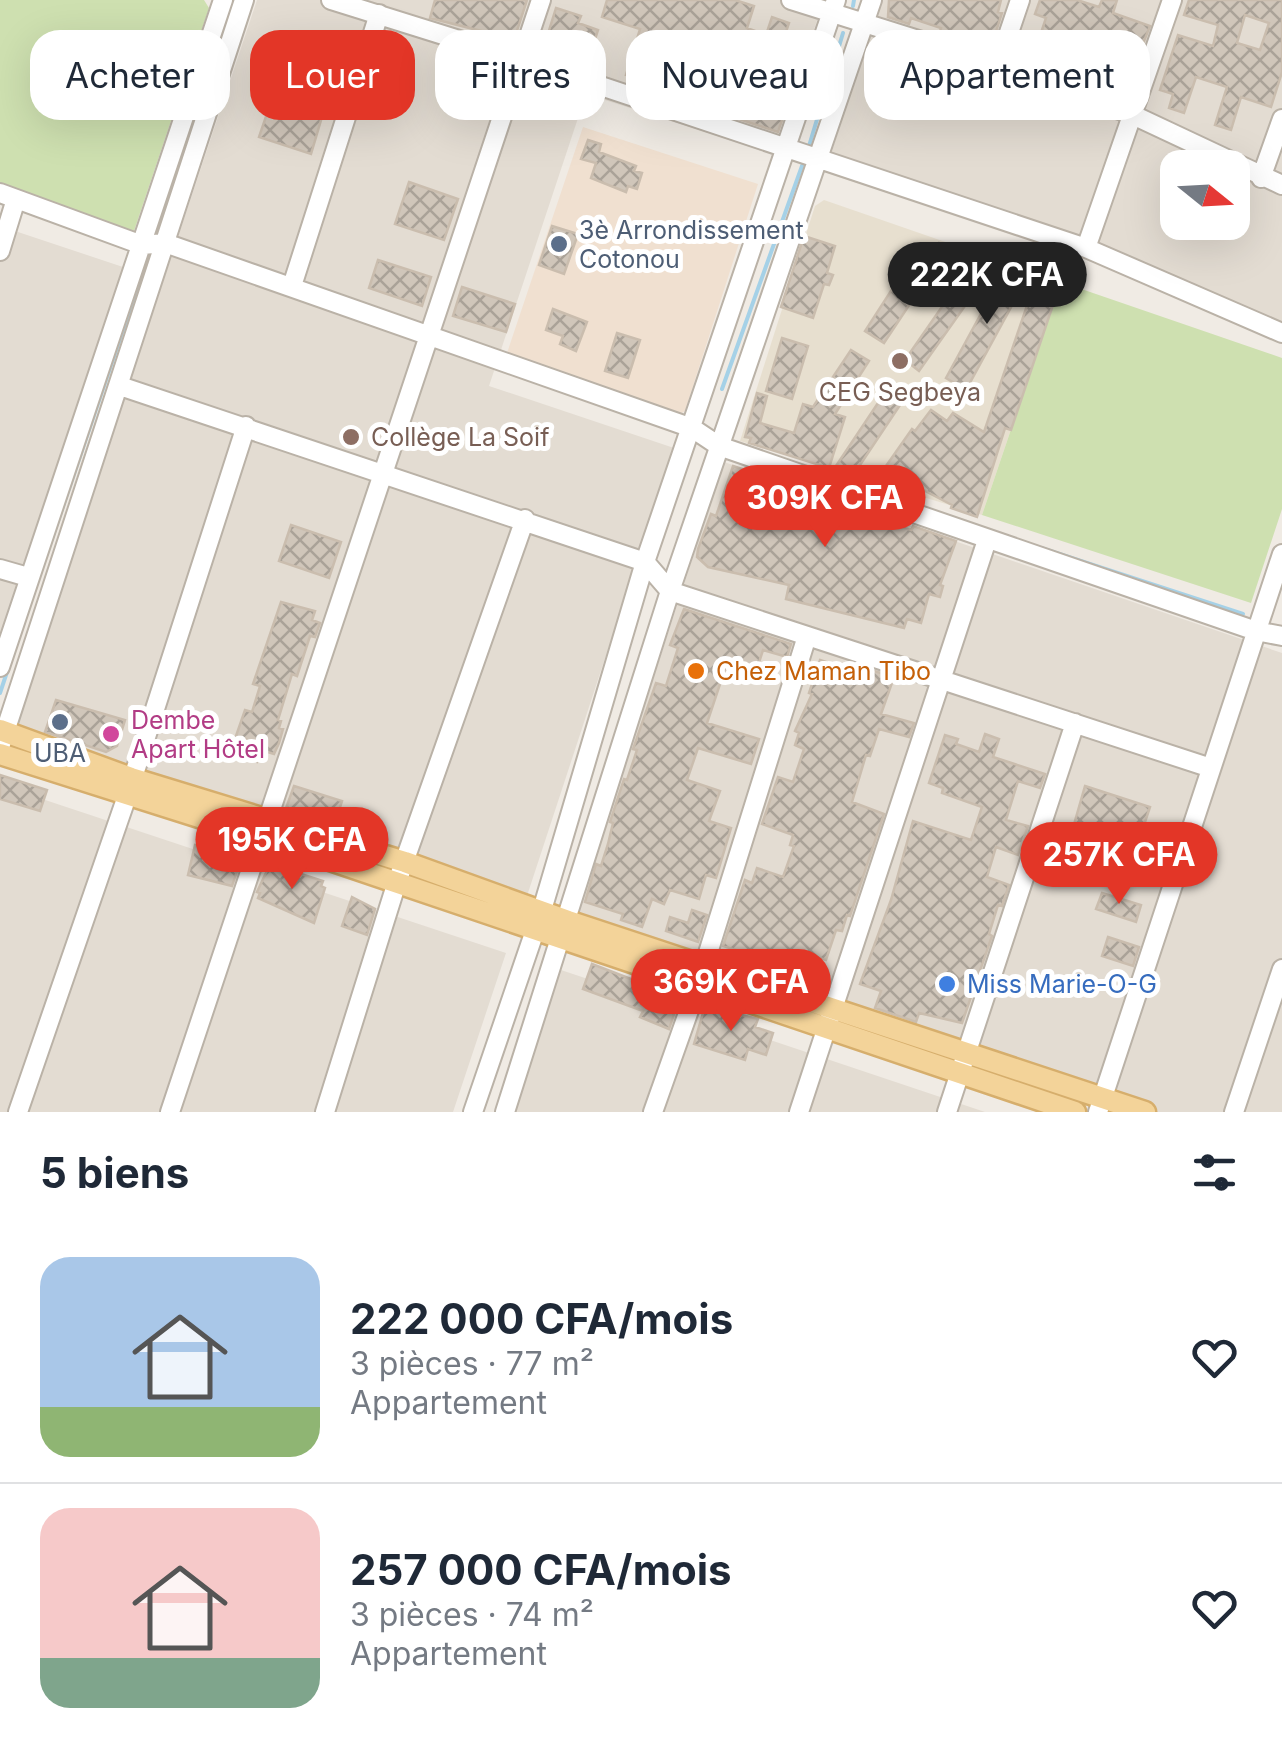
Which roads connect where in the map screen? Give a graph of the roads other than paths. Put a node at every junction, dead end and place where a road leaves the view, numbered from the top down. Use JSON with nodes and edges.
{"nodes":[{"id":1,"x":223,"y":0,"type":"edge"},
{"id":2,"x":244,"y":0,"type":"edge"},
{"id":3,"x":330,"y":0,"type":"edge"},
{"id":4,"x":540,"y":0,"type":"edge"},
{"id":5,"x":791,"y":0,"type":"edge"},
{"id":6,"x":872,"y":0,"type":"edge"},
{"id":7,"x":1020,"y":0,"type":"edge"},
{"id":8,"x":1172,"y":0,"type":"edge"},
{"id":9,"x":834,"y":7,"type":"edge"},
{"id":10,"x":379,"y":14,"type":"junction"},
{"id":11,"x":864,"y":24,"type":"junction"},
{"id":12,"x":530,"y":30,"type":"edge"},
{"id":13,"x":884,"y":30,"type":"edge"},
{"id":14,"x":1010,"y":30,"type":"edge"},
{"id":15,"x":435,"y":32,"type":"edge"},
{"id":16,"x":1150,"y":65,"type":"edge"},
{"id":17,"x":606,"y":89,"type":"edge"},
{"id":18,"x":1282,"y":119,"type":"edge"},
{"id":19,"x":500,"y":120,"type":"edge"},
{"id":20,"x":1132,"y":120,"type":"edge"},
{"id":21,"x":1141,"y":120,"type":"edge"},
{"id":22,"x":786,"y":150,"type":"junction"},
{"id":23,"x":817,"y":159,"type":"junction"},
{"id":24,"x":1262,"y":178,"type":"junction"},
{"id":25,"x":1282,"y":185,"type":"edge"},
{"id":26,"x":8,"y":196,"type":"edge"},
{"id":27,"x":166,"y":243,"type":"junction"},
{"id":28,"x":142,"y":245,"type":"junction"},
{"id":29,"x":1086,"y":248,"type":"junction"},
{"id":30,"x":0,"y":251,"type":"edge"},
{"id":31,"x":292,"y":286,"type":"junction"},
{"id":32,"x":1282,"y":333,"type":"edge"},
{"id":33,"x":429,"y":334,"type":"junction"},
{"id":34,"x":120,"y":386,"type":"junction"},
{"id":35,"x":246,"y":426,"type":"junction"},
{"id":36,"x":692,"y":428,"type":"junction"},
{"id":37,"x":718,"y":446,"type":"junction"},
{"id":38,"x":383,"y":473,"type":"junction"},
{"id":39,"x":524,"y":520,"type":"junction"},
{"id":40,"x":987,"y":540,"type":"junction"},
{"id":41,"x":1282,"y":554,"type":"edge"},
{"id":42,"x":645,"y":562,"type":"junction"},
{"id":43,"x":0,"y":569,"type":"edge"},
{"id":44,"x":28,"y":577,"type":"junction"},
{"id":45,"x":670,"y":592,"type":"junction"},
{"id":46,"x":1256,"y":632,"type":"junction"},
{"id":47,"x":807,"y":636,"type":"junction"},
{"id":48,"x":1282,"y":636,"type":"edge"},
{"id":49,"x":0,"y":667,"type":"edge"},
{"id":50,"x":940,"y":680,"type":"junction"},
{"id":51,"x":1075,"y":724,"type":"junction"},
{"id":52,"x":1,"y":741,"type":"edge"},
{"id":53,"x":1211,"y":768,"type":"junction"},
{"id":54,"x":129,"y":787,"type":"junction"},
{"id":55,"x":265,"y":828,"type":"junction"},
{"id":56,"x":405,"y":862,"type":"junction"},
{"id":57,"x":396,"y":884,"type":"junction"},
{"id":58,"x":542,"y":910,"type":"junction"},
{"id":59,"x":534,"y":931,"type":"junction"},
{"id":60,"x":565,"y":931,"type":"junction"},
{"id":61,"x":1282,"y":969,"type":"edge"},
{"id":62,"x":700,"y":975,"type":"junction"},
{"id":63,"x":832,"y":1018,"type":"junction"},
{"id":64,"x":968,"y":1054,"type":"junction"},
{"id":65,"x":959,"y":1075,"type":"junction"},
{"id":66,"x":1101,"y":1106,"type":"edge"},
{"id":67,"x":18,"y":1112,"type":"edge"},
{"id":68,"x":170,"y":1112,"type":"edge"},
{"id":69,"x":324,"y":1112,"type":"edge"},
{"id":70,"x":473,"y":1112,"type":"edge"},
{"id":71,"x":505,"y":1112,"type":"edge"},
{"id":72,"x":654,"y":1112,"type":"edge"},
{"id":73,"x":800,"y":1112,"type":"edge"},
{"id":74,"x":947,"y":1112,"type":"edge"},
{"id":75,"x":1076,"y":1112,"type":"edge"},
{"id":76,"x":1145,"y":1112,"type":"edge"},
{"id":77,"x":1234,"y":1112,"type":"edge"}],
"edges":[{"from":1,"to":28,"type":"street"},
{"from":2,"to":27,"type":"street"},
{"from":3,"to":10,"type":"street"},
{"from":4,"to":12,"type":"street"},
{"from":5,"to":9,"type":"street"},
{"from":6,"to":11,"type":"street"},
{"from":7,"to":14,"type":"street"},
{"from":8,"to":16,"type":"street"},
{"from":9,"to":11,"type":"street"},
{"from":9,"to":22,"type":"street"},
{"from":10,"to":15,"type":"street"},
{"from":10,"to":31,"type":"street"},
{"from":11,"to":13,"type":"street"},
{"from":11,"to":23,"type":"street"},
{"from":17,"to":22,"type":"street"},
{"from":18,"to":24,"type":"street"},
{"from":19,"to":33,"type":"street"},
{"from":20,"to":29,"type":"street"},
{"from":21,"to":24,"type":"street"},
{"from":22,"to":23,"type":"street"},
{"from":22,"to":36,"type":"street"},
{"from":23,"to":29,"type":"street"},
{"from":23,"to":37,"type":"street"},
{"from":24,"to":25,"type":"street"},
{"from":26,"to":28,"type":"street"},
{"from":26,"to":30,"type":"street"},
{"from":27,"to":28,"type":"street"},
{"from":27,"to":31,"type":"street"},
{"from":27,"to":34,"type":"street"},
{"from":28,"to":44,"type":"street"},
{"from":29,"to":32,"type":"street"},
{"from":31,"to":33,"type":"street"},
{"from":33,"to":36,"type":"street"},
{"from":33,"to":38,"type":"street"},
{"from":34,"to":35,"type":"street"},
{"from":34,"to":52,"type":"street"},
{"from":35,"to":38,"type":"street"},
{"from":35,"to":54,"type":"street"},
{"from":36,"to":37,"type":"street"},
{"from":36,"to":42,"type":"street"},
{"from":37,"to":40,"type":"street"},
{"from":37,"to":45,"type":"street"},
{"from":38,"to":39,"type":"street"},
{"from":38,"to":55,"type":"street"},
{"from":39,"to":42,"type":"street"},
{"from":39,"to":56,"type":"street"},
{"from":40,"to":46,"type":"street"},
{"from":40,"to":50,"type":"street"},
{"from":41,"to":46,"type":"street"},
{"from":42,"to":45,"type":"street"},
{"from":42,"to":58,"type":"street"},
{"from":43,"to":44,"type":"street"},
{"from":44,"to":49,"type":"street"},
{"from":45,"to":47,"type":"street"},
{"from":45,"to":60,"type":"street"},
{"from":46,"to":48,"type":"street"},
{"from":46,"to":53,"type":"street"},
{"from":47,"to":50,"type":"street"},
{"from":47,"to":62,"type":"street"},
{"from":50,"to":51,"type":"street"},
{"from":50,"to":63,"type":"street"},
{"from":51,"to":53,"type":"street"},
{"from":51,"to":64,"type":"street"},
{"from":52,"to":54,"type":"main road"},
{"from":53,"to":66,"type":"street"},
{"from":54,"to":55,"type":"main road"},
{"from":54,"to":67,"type":"street"},
{"from":55,"to":56,"type":"main road"},
{"from":55,"to":57,"type":"main road"},
{"from":55,"to":68,"type":"street"},
{"from":56,"to":57,"type":"street"},
{"from":56,"to":58,"type":"main road"},
{"from":57,"to":59,"type":"main road"},
{"from":57,"to":69,"type":"street"},
{"from":58,"to":59,"type":"street"},
{"from":58,"to":60,"type":"main road"},
{"from":59,"to":60,"type":"main road"},
{"from":59,"to":70,"type":"street"},
{"from":60,"to":62,"type":"main road"},
{"from":60,"to":71,"type":"street"},
{"from":61,"to":77,"type":"street"},
{"from":62,"to":63,"type":"main road"},
{"from":62,"to":72,"type":"street"},
{"from":63,"to":64,"type":"main road"},
{"from":63,"to":65,"type":"main road"},
{"from":63,"to":73,"type":"street"},
{"from":64,"to":65,"type":"street"},
{"from":64,"to":66,"type":"main road"},
{"from":65,"to":74,"type":"street"},
{"from":65,"to":75,"type":"main road"},
{"from":66,"to":76,"type":"main road"}]}
